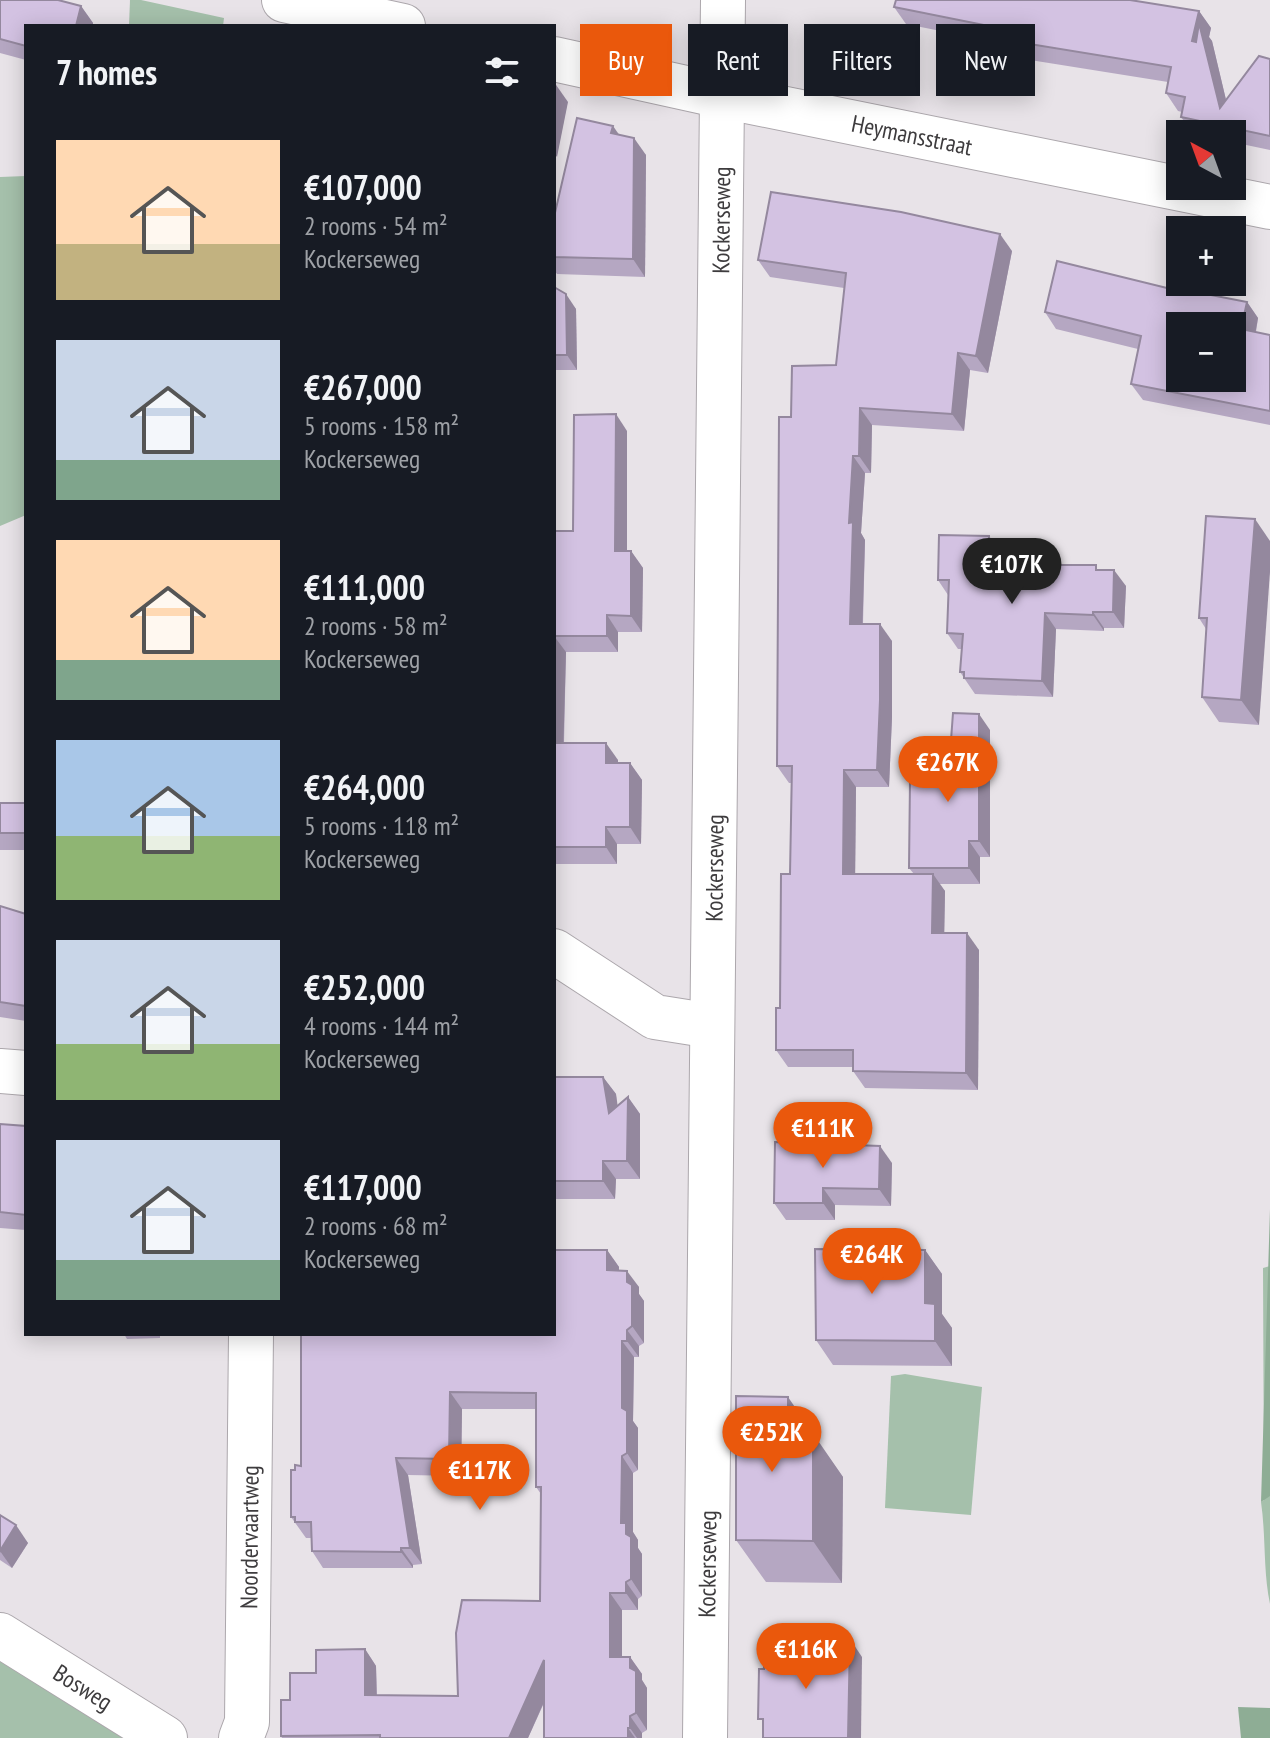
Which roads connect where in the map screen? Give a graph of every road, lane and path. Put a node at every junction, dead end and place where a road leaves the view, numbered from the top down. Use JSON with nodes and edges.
{"nodes":[{"id":1,"x":284,"y":0,"type":"edge"},
{"id":2,"x":723,"y":0,"type":"edge"},
{"id":3,"x":394,"y":24,"type":"edge"},
{"id":4,"x":723,"y":24,"type":"edge"},
{"id":5,"x":556,"y":59,"type":"edge"},
{"id":6,"x":688,"y":89,"type":"edge"},
{"id":7,"x":722,"y":96,"type":"joint"},
{"id":8,"x":1270,"y":207,"type":"edge"},
{"id":9,"x":556,"y":952,"type":"edge"},
{"id":10,"x":712,"y":1026,"type":"junction"},
{"id":11,"x":0,"y":1071,"type":"edge"},
{"id":12,"x":24,"y":1073,"type":"edge"},
{"id":13,"x":251,"y":1336,"type":"edge"},
{"id":14,"x":0,"y":1635,"type":"edge"},
{"id":15,"x":165,"y":1738,"type":"edge"},
{"id":16,"x":241,"y":1738,"type":"edge"},
{"id":17,"x":705,"y":1738,"type":"edge"}],
"edges":[{"from":1,"to":3,"type":"street"},
{"from":2,"to":4,"type":"street","name":"Kockerseweg"},
{"from":5,"to":6,"type":"street","name":"Heymansstraat"},
{"from":7,"to":8,"type":"street","name":"Heymansstraat"},
{"from":7,"to":10,"type":"street","name":"Kockerseweg"},
{"from":9,"to":10,"type":"street"},
{"from":10,"to":17,"type":"street","name":"Kockerseweg"},
{"from":11,"to":12,"type":"street"},
{"from":13,"to":16,"type":"street","name":"Noordervaartweg"},
{"from":14,"to":15,"type":"street","name":"Bosweg"}]}
